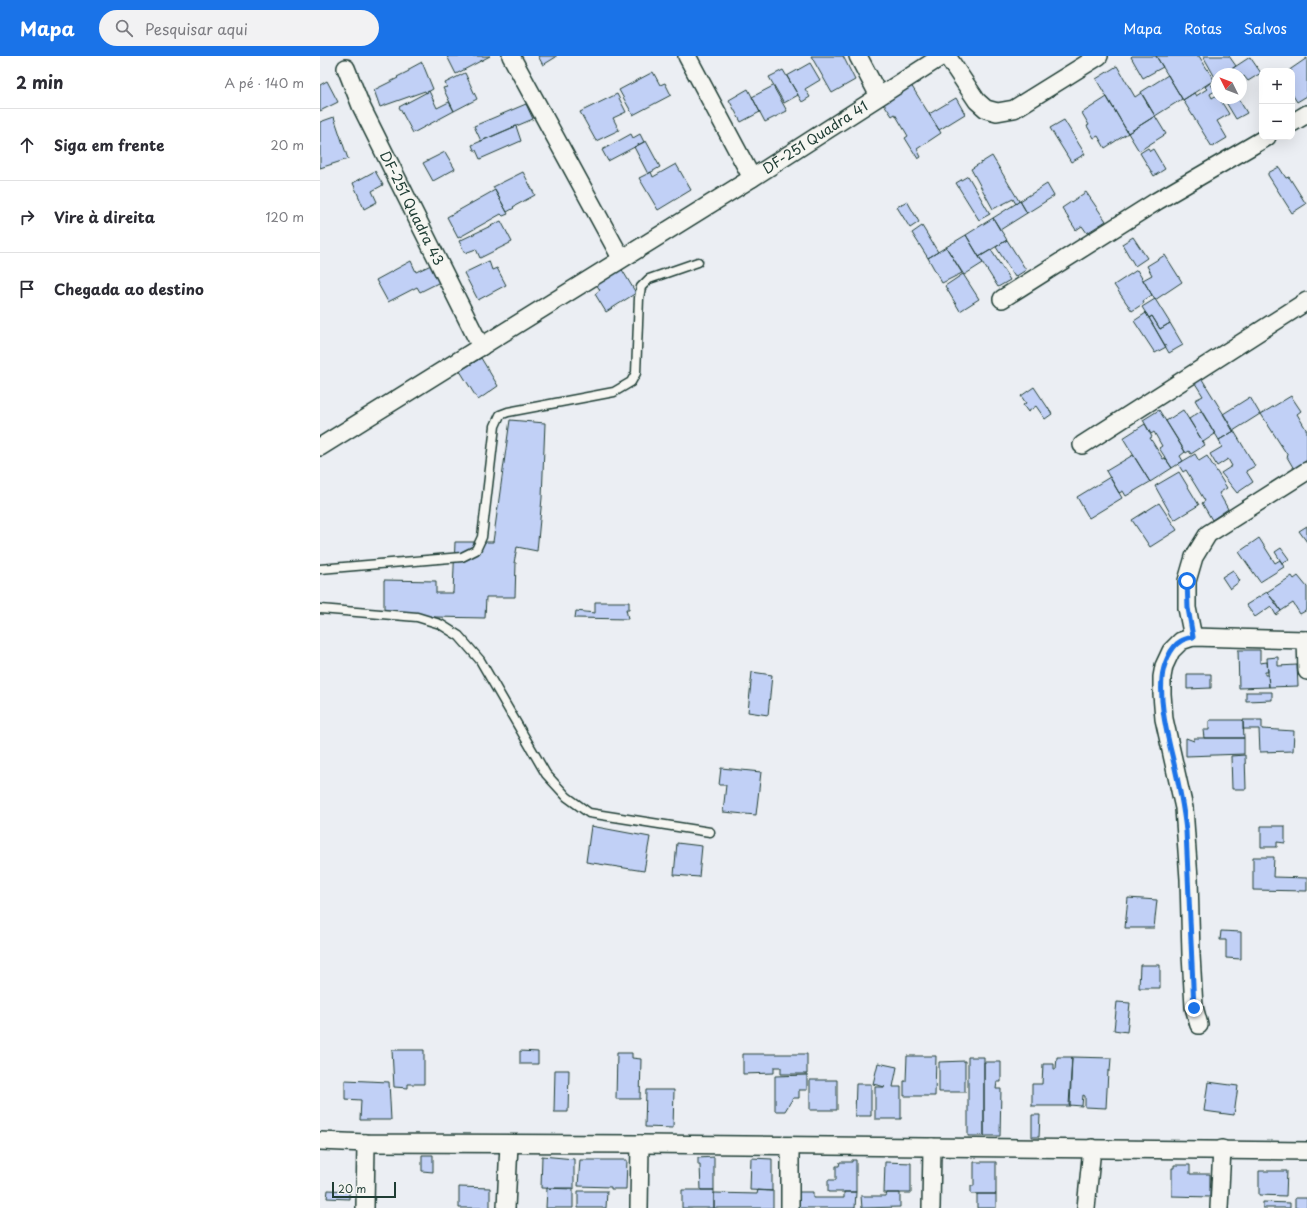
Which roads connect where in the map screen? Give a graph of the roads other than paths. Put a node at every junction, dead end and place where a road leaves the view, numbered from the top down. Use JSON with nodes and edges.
{"nodes":[{"id":1,"x":511,"y":56,"type":"edge"},
{"id":2,"x":688,"y":56,"type":"edge"},
{"id":3,"x":858,"y":56,"type":"edge"},
{"id":4,"x":942,"y":56,"type":"edge"},
{"id":5,"x":947,"y":56,"type":"edge"},
{"id":6,"x":1099,"y":56,"type":"edge"},
{"id":7,"x":346,"y":68,"type":"dead end"},
{"id":8,"x":879,"y":96,"type":"junction"},
{"id":9,"x":1307,"y":114,"type":"edge"},
{"id":10,"x":1295,"y":121,"type":"edge"},
{"id":11,"x":1262,"y":140,"type":"edge"},
{"id":12,"x":752,"y":178,"type":"junction"},
{"id":13,"x":621,"y":258,"type":"junction"},
{"id":14,"x":698,"y":262,"type":"dead end"},
{"id":15,"x":1002,"y":299,"type":"dead end"},
{"id":16,"x":1307,"y":301,"type":"edge"},
{"id":17,"x":481,"y":347,"type":"junction"},
{"id":18,"x":1082,"y":445,"type":"dead end"},
{"id":19,"x":320,"y":447,"type":"edge"},
{"id":20,"x":1307,"y":471,"type":"edge"},
{"id":21,"x":320,"y":569,"type":"edge"},
{"id":22,"x":320,"y":609,"type":"edge"},
{"id":23,"x":1193,"y":637,"type":"junction"},
{"id":24,"x":1306,"y":640,"type":"edge"},
{"id":25,"x":1307,"y":671,"type":"edge"},
{"id":26,"x":710,"y":832,"type":"dead end"},
{"id":27,"x":1199,"y":1025,"type":"dead end"},
{"id":28,"x":320,"y":1141,"type":"edge"},
{"id":29,"x":366,"y":1143,"type":"junction"},
{"id":30,"x":509,"y":1144,"type":"junction"},
{"id":31,"x":640,"y":1144,"type":"junction"},
{"id":32,"x":790,"y":1146,"type":"junction"},
{"id":33,"x":932,"y":1147,"type":"junction"},
{"id":34,"x":1092,"y":1148,"type":"junction"},
{"id":35,"x":1222,"y":1149,"type":"junction"},
{"id":36,"x":1307,"y":1151,"type":"edge"},
{"id":37,"x":365,"y":1208,"type":"edge"},
{"id":38,"x":506,"y":1208,"type":"edge"},
{"id":39,"x":640,"y":1208,"type":"edge"},
{"id":40,"x":790,"y":1208,"type":"edge"},
{"id":41,"x":931,"y":1208,"type":"edge"},
{"id":42,"x":1086,"y":1208,"type":"edge"},
{"id":43,"x":1219,"y":1208,"type":"edge"}],
"edges":[{"from":1,"to":13,"type":"street"},
{"from":2,"to":12,"type":"street"},
{"from":3,"to":8,"type":"street","name":"DF-251 Quadra 41"},
{"from":4,"to":8,"type":"street","name":"DF-251 Quadra 41"},
{"from":5,"to":6,"type":"street"},
{"from":7,"to":17,"type":"street","name":"DF-251 Quadra 43"},
{"from":8,"to":12,"type":"street","name":"DF-251 Quadra 41"},
{"from":9,"to":10,"type":"street"},
{"from":11,"to":15,"type":"street"},
{"from":12,"to":13,"type":"street"},
{"from":13,"to":17,"type":"street"},
{"from":14,"to":21,"type":"lane"},
{"from":16,"to":18,"type":"street"},
{"from":17,"to":19,"type":"street"},
{"from":20,"to":23,"type":"street"},
{"from":22,"to":26,"type":"lane"},
{"from":23,"to":24,"type":"street"},
{"from":23,"to":27,"type":"street"},
{"from":24,"to":25,"type":"street"},
{"from":28,"to":29,"type":"street"},
{"from":29,"to":30,"type":"street"},
{"from":29,"to":37,"type":"street"},
{"from":30,"to":31,"type":"street"},
{"from":30,"to":38,"type":"street"},
{"from":31,"to":32,"type":"street"},
{"from":31,"to":39,"type":"street"},
{"from":32,"to":33,"type":"street"},
{"from":32,"to":40,"type":"street"},
{"from":33,"to":34,"type":"street"},
{"from":33,"to":41,"type":"street"},
{"from":34,"to":35,"type":"street"},
{"from":34,"to":42,"type":"street"},
{"from":35,"to":36,"type":"street"},
{"from":35,"to":43,"type":"street"}]}
